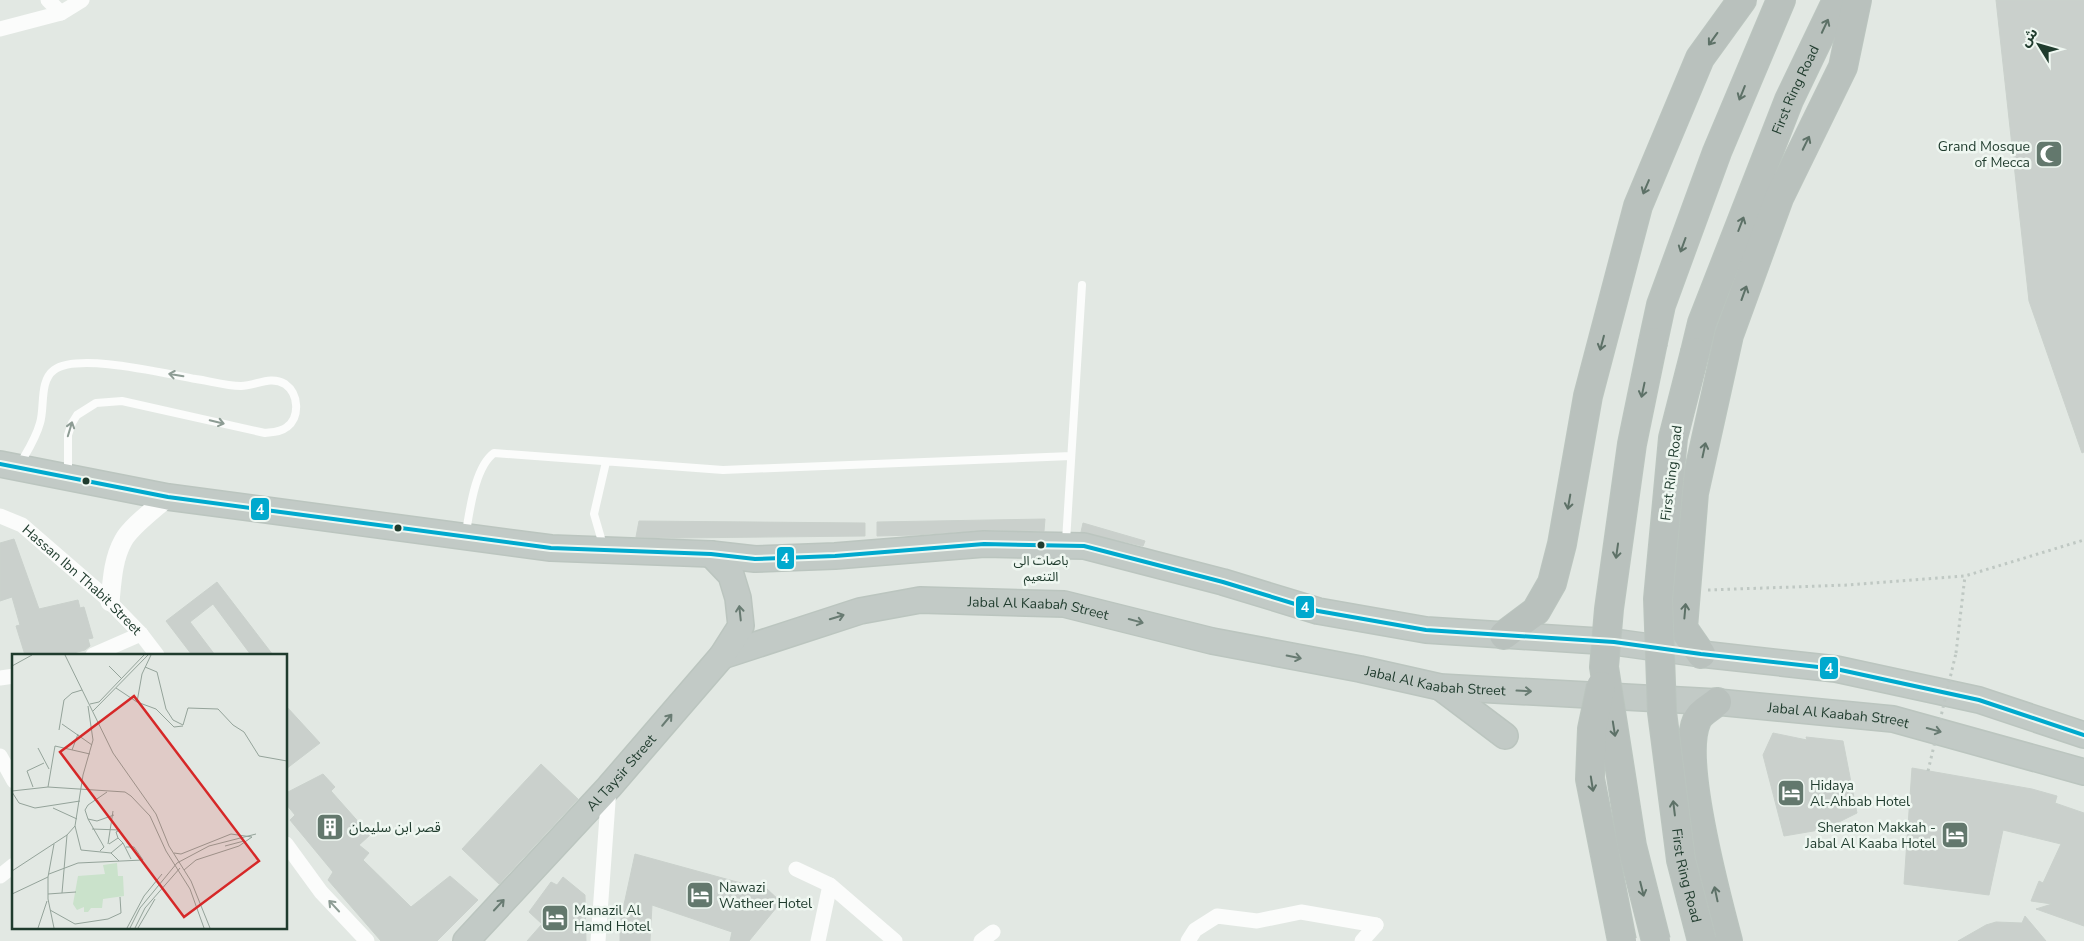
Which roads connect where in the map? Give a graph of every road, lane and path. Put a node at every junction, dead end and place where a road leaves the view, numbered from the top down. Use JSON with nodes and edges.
{"nodes":[{"id":1,"x":48,"y":0,"type":"edge"},
{"id":2,"x":82,"y":0,"type":"edge"},
{"id":3,"x":1742,"y":0,"type":"edge"},
{"id":4,"x":1781,"y":0,"type":"edge"},
{"id":5,"x":1837,"y":0,"type":"edge"},
{"id":6,"x":1856,"y":0,"type":"edge"},
{"id":7,"x":62,"y":13,"type":"junction"},
{"id":8,"x":0,"y":29,"type":"edge"},
{"id":9,"x":1082,"y":285,"type":"dead end"},
{"id":10,"x":1071,"y":456,"type":"junction"},
{"id":11,"x":606,"y":462,"type":"junction"},
{"id":12,"x":9,"y":465,"type":"edge"},
{"id":13,"x":68,"y":477,"type":"junction"},
{"id":14,"x":168,"y":497,"type":"junction"},
{"id":15,"x":0,"y":516,"type":"edge"},
{"id":16,"x":466,"y":537,"type":"junction"},
{"id":17,"x":2084,"y":540,"type":"edge"},
{"id":18,"x":1066,"y":546,"type":"junction"},
{"id":19,"x":605,"y":550,"type":"junction"},
{"id":20,"x":711,"y":554,"type":"junction"},
{"id":21,"x":1965,"y":576,"type":"junction"},
{"id":22,"x":1686,"y":591,"type":"junction"},
{"id":23,"x":110,"y":602,"type":"junction"},
{"id":24,"x":140,"y":634,"type":"junction"},
{"id":25,"x":1504,"y":635,"type":"junction"},
{"id":26,"x":96,"y":654,"type":"edge"},
{"id":27,"x":155,"y":654,"type":"edge"},
{"id":28,"x":1701,"y":654,"type":"junction"},
{"id":29,"x":722,"y":656,"type":"junction"},
{"id":30,"x":1604,"y":667,"type":"junction"},
{"id":31,"x":1440,"y":687,"type":"junction"},
{"id":32,"x":1717,"y":702,"type":"junction"},
{"id":33,"x":2084,"y":735,"type":"edge"},
{"id":34,"x":1505,"y":736,"type":"dead end"},
{"id":35,"x":0,"y":756,"type":"edge"},
{"id":36,"x":1928,"y":771,"type":"dead end"},
{"id":37,"x":2084,"y":772,"type":"edge"},
{"id":38,"x":12,"y":777,"type":"edge"},
{"id":39,"x":609,"y":787,"type":"junction"},
{"id":40,"x":288,"y":847,"type":"edge"},
{"id":41,"x":12,"y":867,"type":"edge"},
{"id":42,"x":796,"y":869,"type":"dead end"},
{"id":43,"x":0,"y":876,"type":"edge"},
{"id":44,"x":830,"y":885,"type":"junction"},
{"id":45,"x":367,"y":941,"type":"edge"},
{"id":46,"x":466,"y":941,"type":"edge"},
{"id":47,"x":598,"y":941,"type":"edge"},
{"id":48,"x":818,"y":941,"type":"edge"},
{"id":49,"x":895,"y":941,"type":"edge"},
{"id":50,"x":981,"y":941,"type":"edge"},
{"id":51,"x":992,"y":941,"type":"edge"},
{"id":52,"x":1188,"y":941,"type":"edge"},
{"id":53,"x":1362,"y":941,"type":"edge"},
{"id":54,"x":1622,"y":941,"type":"edge"},
{"id":55,"x":1656,"y":941,"type":"edge"},
{"id":56,"x":1702,"y":941,"type":"edge"},
{"id":57,"x":1728,"y":941,"type":"edge"}],
"edges":[{"from":1,"to":7,"type":"street"},
{"from":2,"to":7,"type":"street"},
{"from":3,"to":25,"type":"highway","one_way":true},
{"from":4,"to":30,"type":"highway","one_way":true,"bridge":true},
{"from":56,"to":5,"type":"highway","name":"First Ring Road","one_way":true,"bridge":true},
{"from":22,"to":6,"type":"highway","one_way":true},
{"from":7,"to":8,"type":"street"},
{"from":9,"to":10,"type":"lane"},
{"from":10,"to":11,"type":"lane"},
{"from":10,"to":18,"type":"lane"},
{"from":11,"to":16,"type":"lane"},
{"from":11,"to":19,"type":"lane"},
{"from":12,"to":13,"type":"highway"},
{"from":13,"to":12,"type":"lane","one_way":true},
{"from":13,"to":14,"type":"highway"},
{"from":14,"to":16,"type":"highway"},
{"from":14,"to":23,"type":"street"},
{"from":15,"to":23,"type":"street","name":"Hassan Ibn Thabit Street"},
{"from":16,"to":19,"type":"highway"},
{"from":17,"to":21,"type":"path"},
{"from":18,"to":20,"type":"highway"},
{"from":18,"to":25,"type":"highway"},
{"from":19,"to":20,"type":"highway"},
{"from":29,"to":20,"type":"highway","name":"Al Taysir Street","one_way":true},
{"from":21,"to":22,"type":"path"},
{"from":21,"to":36,"type":"path","bridge":true},
{"from":28,"to":22,"type":"highway","one_way":true},
{"from":23,"to":24,"type":"street","name":"Hassan Ibn Thabit Street"},
{"from":24,"to":26,"type":"street"},
{"from":24,"to":27,"type":"street","name":"Hassan Ibn Thabit Street"},
{"from":25,"to":28,"type":"highway"},
{"from":28,"to":33,"type":"highway"},
{"from":29,"to":31,"type":"highway","name":"Jabal Al Kaabah Street","one_way":true},
{"from":39,"to":29,"type":"highway","name":"Al Taysir Street","one_way":true},
{"from":30,"to":54,"type":"highway","one_way":true,"bridge":true},
{"from":30,"to":55,"type":"highway","one_way":true,"bridge":true},
{"from":31,"to":32,"type":"highway","name":"Jabal Al Kaabah Street","one_way":true},
{"from":31,"to":34,"type":"highway"},
{"from":32,"to":37,"type":"highway","name":"Jabal Al Kaabah Street","one_way":true},
{"from":57,"to":32,"type":"highway","one_way":true},
{"from":35,"to":38,"type":"street"},
{"from":46,"to":39,"type":"highway","name":"Al Taysir Street","one_way":true},
{"from":39,"to":47,"type":"street"},
{"from":45,"to":40,"type":"street","one_way":true},
{"from":41,"to":43,"type":"street"},
{"from":42,"to":44,"type":"street"},
{"from":44,"to":48,"type":"street"},
{"from":44,"to":49,"type":"street"},
{"from":50,"to":51,"type":"street"},
{"from":52,"to":53,"type":"street"}]}
